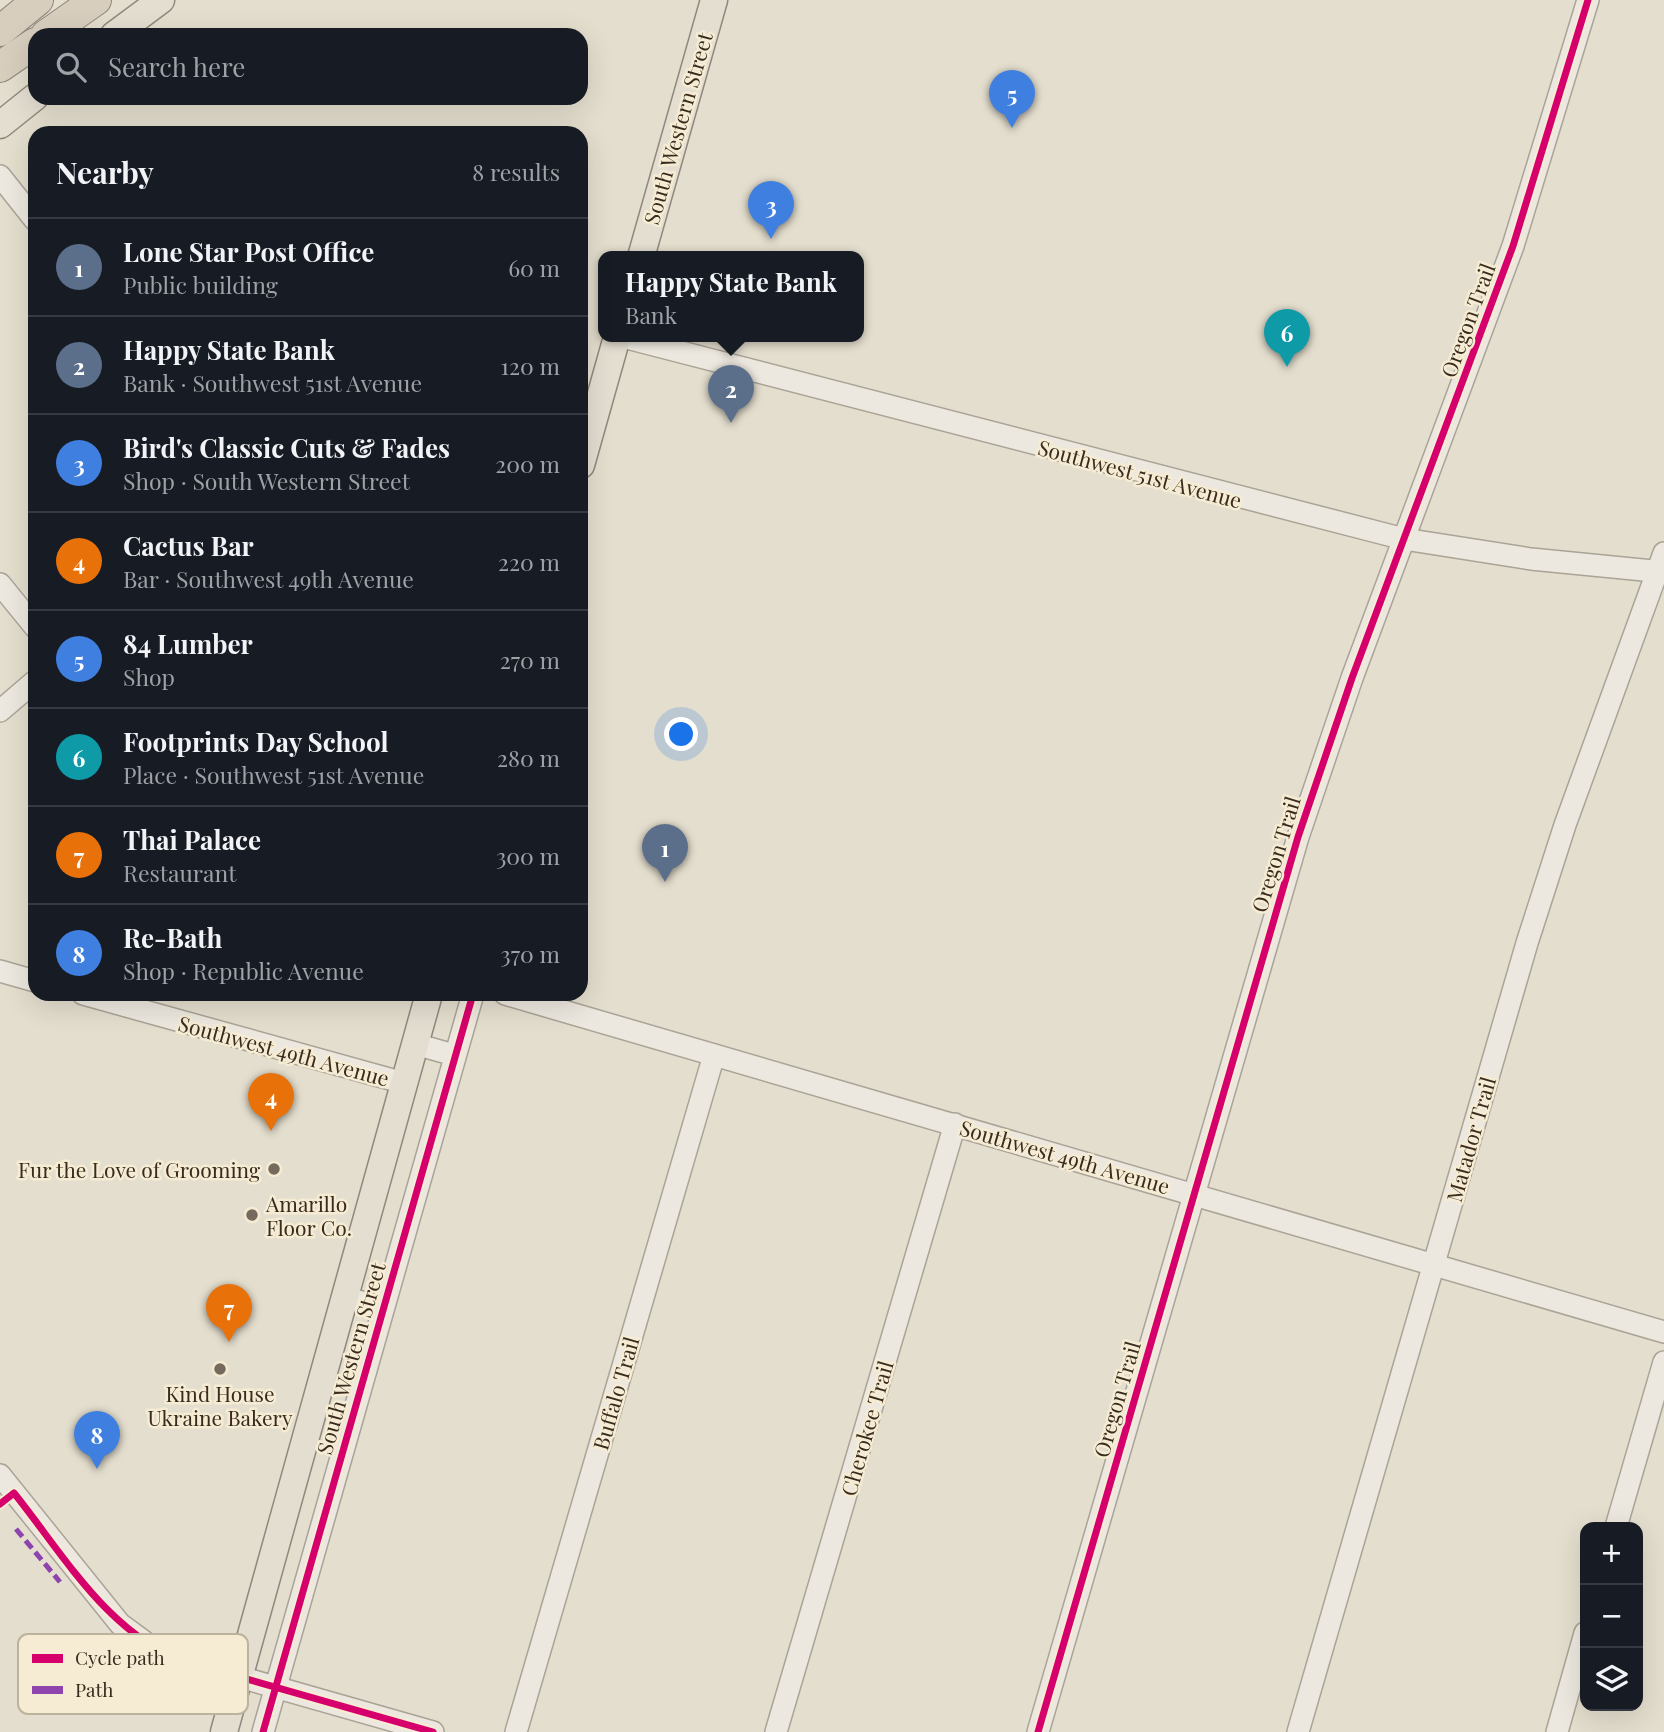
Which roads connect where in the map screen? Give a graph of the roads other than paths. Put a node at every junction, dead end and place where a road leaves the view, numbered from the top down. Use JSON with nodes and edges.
{"nodes":[{"id":1,"x":38,"y":0,"type":"edge"},
{"id":2,"x":96,"y":0,"type":"edge"},
{"id":3,"x":161,"y":0,"type":"edge"},
{"id":4,"x":714,"y":0,"type":"edge"},
{"id":5,"x":1588,"y":0,"type":"edge"},
{"id":6,"x":56,"y":28,"type":"edge"},
{"id":7,"x":123,"y":28,"type":"edge"},
{"id":8,"x":0,"y":32,"type":"edge"},
{"id":9,"x":28,"y":48,"type":"edge"},
{"id":10,"x":0,"y":67,"type":"edge"},
{"id":11,"x":28,"y":103,"type":"edge"},
{"id":12,"x":0,"y":125,"type":"edge"},
{"id":13,"x":0,"y":176,"type":"edge"},
{"id":14,"x":28,"y":210,"type":"edge"},
{"id":15,"x":642,"y":251,"type":"edge"},
{"id":16,"x":616,"y":342,"type":"edge"},
{"id":17,"x":643,"y":342,"type":"edge"},
{"id":18,"x":588,"y":440,"type":"edge"},
{"id":19,"x":1404,"y":539,"type":"junction"},
{"id":20,"x":1662,"y":565,"type":"edge"},
{"id":21,"x":0,"y":584,"type":"edge"},
{"id":22,"x":28,"y":618,"type":"edge"},
{"id":23,"x":28,"y":687,"type":"edge"},
{"id":24,"x":0,"y":711,"type":"edge"},
{"id":25,"x":0,"y":971,"type":"edge"},
{"id":26,"x":28,"y":979,"type":"edge"},
{"id":27,"x":108,"y":1001,"type":"edge"},
{"id":28,"x":427,"y":1001,"type":"edge"},
{"id":29,"x":471,"y":1001,"type":"edge"},
{"id":30,"x":529,"y":1001,"type":"edge"},
{"id":31,"x":415,"y":1044,"type":"junction"},
{"id":32,"x":454,"y":1055,"type":"junction"},
{"id":33,"x":714,"y":1055,"type":"junction"},
{"id":34,"x":404,"y":1083,"type":"junction"},
{"id":35,"x":955,"y":1124,"type":"junction"},
{"id":36,"x":1194,"y":1194,"type":"junction"},
{"id":37,"x":1433,"y":1264,"type":"junction"},
{"id":38,"x":344,"y":1297,"type":"junction"},
{"id":39,"x":383,"y":1308,"type":"junction"},
{"id":40,"x":1664,"y":1332,"type":"edge"},
{"id":41,"x":1664,"y":1362,"type":"edge"},
{"id":42,"x":0,"y":1475,"type":"edge"},
{"id":43,"x":7,"y":1499,"type":"edge"},
{"id":44,"x":1617,"y":1522,"type":"edge"},
{"id":45,"x":133,"y":1634,"type":"edge"},
{"id":46,"x":248,"y":1644,"type":"edge"},
{"id":47,"x":1581,"y":1648,"type":"edge"},
{"id":48,"x":248,"y":1678,"type":"edge"},
{"id":49,"x":276,"y":1686,"type":"junction"},
{"id":50,"x":228,"y":1714,"type":"edge"},
{"id":51,"x":223,"y":1732,"type":"edge"},
{"id":52,"x":263,"y":1732,"type":"edge"},
{"id":53,"x":433,"y":1732,"type":"edge"},
{"id":54,"x":516,"y":1732,"type":"edge"},
{"id":55,"x":776,"y":1732,"type":"edge"},
{"id":56,"x":1038,"y":1732,"type":"edge"},
{"id":57,"x":1298,"y":1732,"type":"edge"},
{"id":58,"x":1557,"y":1732,"type":"edge"}],
"edges":[{"from":1,"to":8,"type":"highway"},
{"from":2,"to":6,"type":"highway"},
{"from":3,"to":7,"type":"main road"},
{"from":4,"to":15,"type":"main road","name":"South Western Street"},
{"from":5,"to":19,"type":"street","name":"Oregon Trail"},
{"from":9,"to":10,"type":"highway"},
{"from":11,"to":12,"type":"main road"},
{"from":13,"to":14,"type":"street"},
{"from":16,"to":18,"type":"main road"},
{"from":17,"to":19,"type":"street","name":"Southwest 51st Avenue"},
{"from":19,"to":20,"type":"street","name":"Southwest 51st Avenue"},
{"from":19,"to":36,"type":"street","name":"Oregon Trail"},
{"from":20,"to":37,"type":"street","name":"Matador Trail"},
{"from":21,"to":22,"type":"street"},
{"from":23,"to":24,"type":"street"},
{"from":25,"to":26,"type":"street"},
{"from":27,"to":34,"type":"street","name":"Southwest 49th Avenue"},
{"from":28,"to":31,"type":"main road","name":"South Western Street"},
{"from":29,"to":32,"type":"street","name":"South Western Street"},
{"from":30,"to":33,"type":"street","name":"Southwest 49th Avenue"},
{"from":31,"to":32,"type":"street"},
{"from":31,"to":34,"type":"main road","name":"South Western Street"},
{"from":32,"to":39,"type":"street","name":"South Western Street"},
{"from":33,"to":35,"type":"street","name":"Southwest 49th Avenue"},
{"from":33,"to":54,"type":"street","name":"Buffalo Trail"},
{"from":34,"to":38,"type":"main road","name":"South Western Street"},
{"from":35,"to":36,"type":"street","name":"Southwest 49th Avenue"},
{"from":35,"to":55,"type":"street","name":"Cherokee Trail"},
{"from":36,"to":37,"type":"street","name":"Southwest 49th Avenue"},
{"from":36,"to":56,"type":"street","name":"Oregon Trail"},
{"from":37,"to":40,"type":"street","name":"Southwest 49th Avenue"},
{"from":37,"to":57,"type":"street","name":"Matador Trail"},
{"from":38,"to":39,"type":"street"},
{"from":38,"to":46,"type":"main road","name":"South Western Street"},
{"from":39,"to":49,"type":"street","name":"South Western Street"},
{"from":41,"to":44,"type":"street"},
{"from":42,"to":43,"type":"street"},
{"from":43,"to":45,"type":"street"},
{"from":47,"to":58,"type":"street"},
{"from":48,"to":49,"type":"street"},
{"from":49,"to":52,"type":"street","name":"South Western Street"},
{"from":49,"to":53,"type":"street"},
{"from":50,"to":51,"type":"main road","name":"South Western Street"}]}
